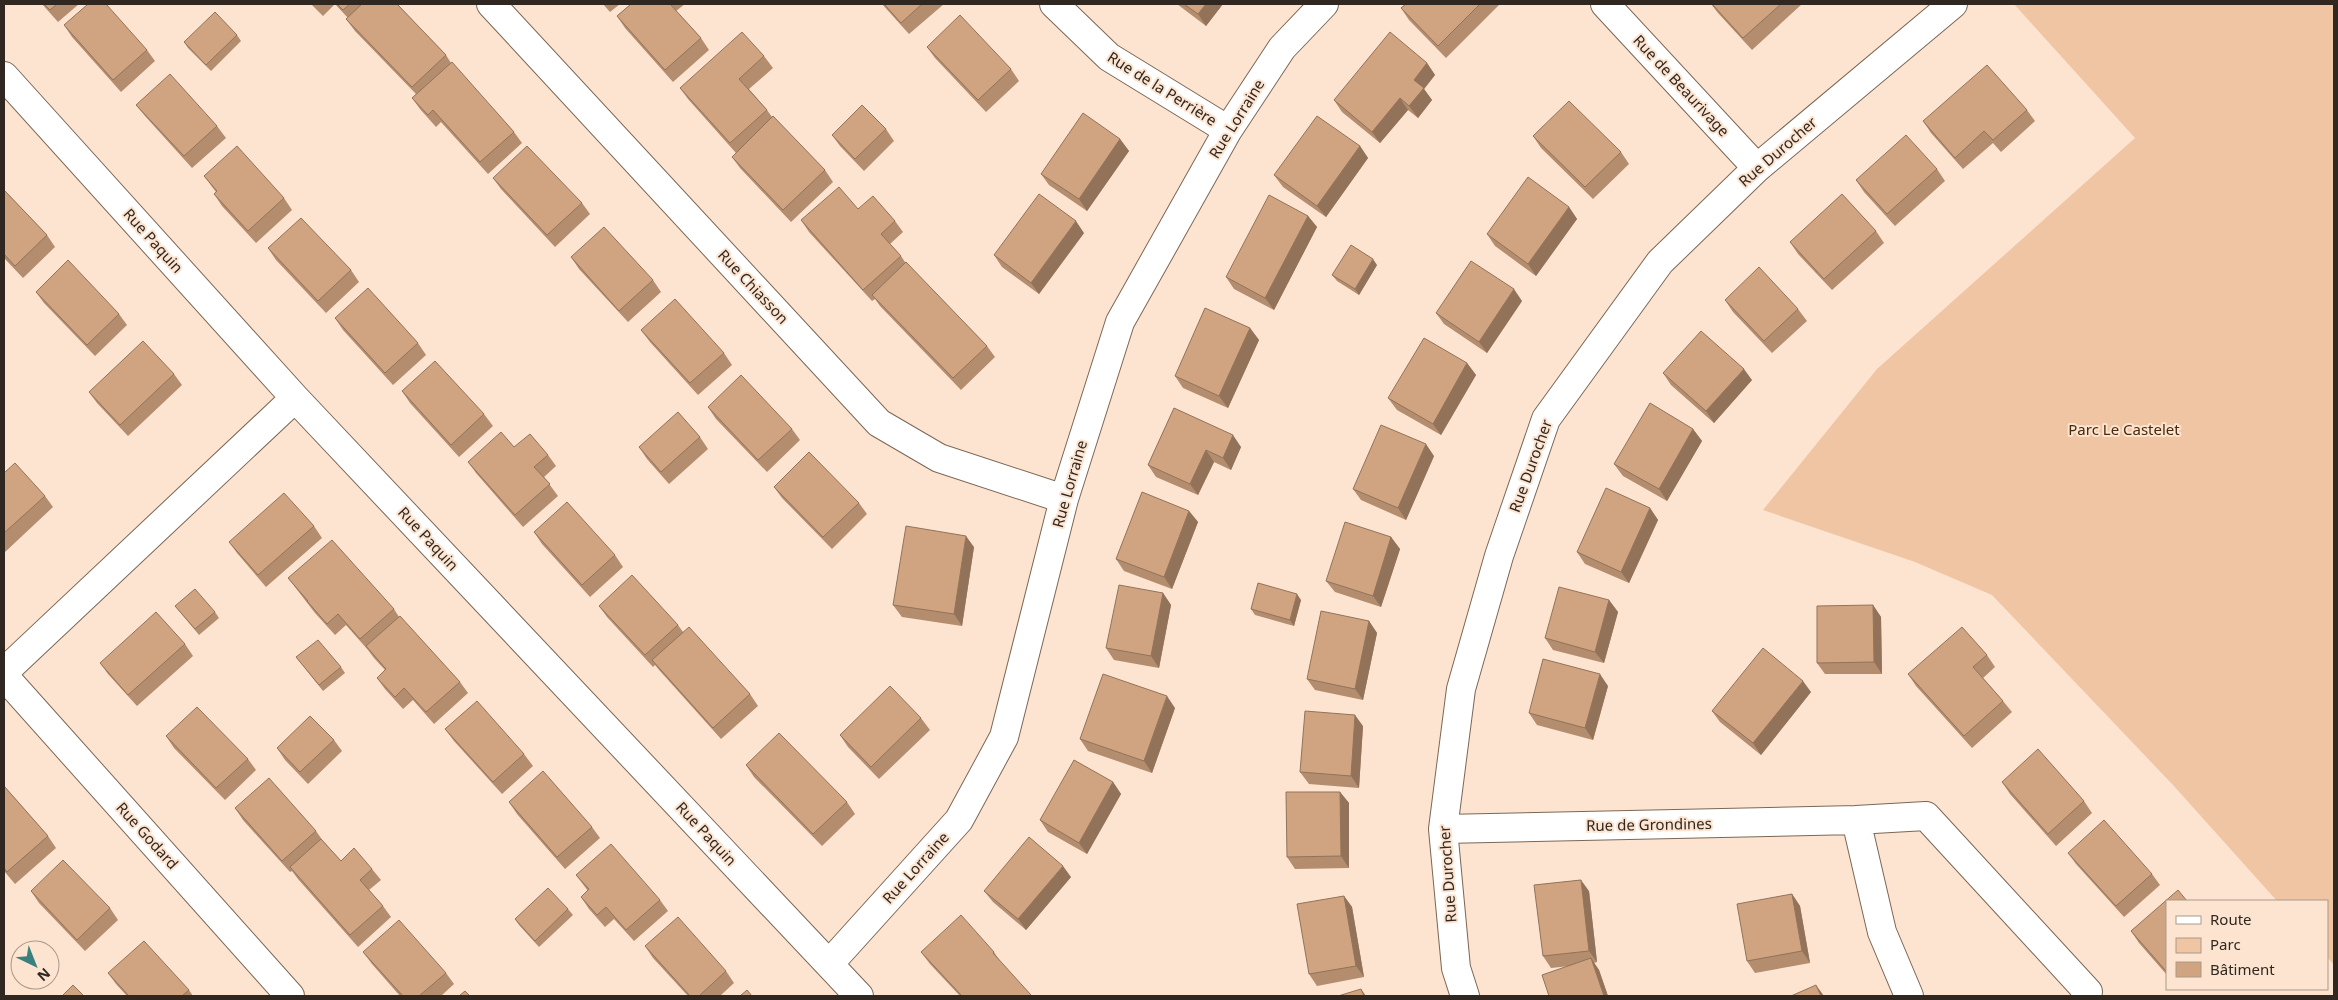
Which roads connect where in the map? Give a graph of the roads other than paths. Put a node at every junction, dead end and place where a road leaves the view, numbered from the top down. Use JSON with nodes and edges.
{"nodes":[{"id":1,"x":491,"y":4,"type":"edge"},
{"id":2,"x":1054,"y":4,"type":"edge"},
{"id":3,"x":1324,"y":4,"type":"edge"},
{"id":4,"x":1605,"y":4,"type":"edge"},
{"id":5,"x":1953,"y":4,"type":"edge"},
{"id":6,"x":4,"y":76,"type":"edge"},
{"id":7,"x":1228,"y":130,"type":"junction"},
{"id":8,"x":1758,"y":168,"type":"junction"},
{"id":9,"x":295,"y":398,"type":"junction"},
{"id":10,"x":1064,"y":499,"type":"junction"},
{"id":11,"x":4,"y":672,"type":"edge"},
{"id":12,"x":4,"y":676,"type":"edge"},
{"id":13,"x":1856,"y":820,"type":"junction"},
{"id":14,"x":1443,"y":829,"type":"junction"},
{"id":15,"x":829,"y":964,"type":"junction"},
{"id":16,"x":290,"y":996,"type":"edge"},
{"id":17,"x":859,"y":996,"type":"edge"},
{"id":18,"x":1465,"y":996,"type":"edge"},
{"id":19,"x":1909,"y":996,"type":"edge"},
{"id":20,"x":2085,"y":996,"type":"edge"}],
"edges":[{"from":1,"to":10,"type":"street","name":"Rue Chiasson"},
{"from":2,"to":7,"type":"street","name":"Rue de la Perrière"},
{"from":3,"to":7,"type":"street","name":"Rue Lorraine"},
{"from":4,"to":8,"type":"street","name":"Rue de Beaurivage"},
{"from":5,"to":8,"type":"street","name":"Rue Durocher"},
{"from":6,"to":9,"type":"street","name":"Rue Paquin"},
{"from":7,"to":10,"type":"street","name":"Rue Lorraine"},
{"from":8,"to":14,"type":"street","name":"Rue Durocher"},
{"from":9,"to":11,"type":"street"},
{"from":9,"to":15,"type":"street","name":"Rue Paquin"},
{"from":10,"to":15,"type":"street","name":"Rue Lorraine"},
{"from":12,"to":16,"type":"street","name":"Rue Godard"},
{"from":13,"to":14,"type":"street","name":"Rue de Grondines"},
{"from":13,"to":19,"type":"street"},
{"from":13,"to":20,"type":"street","name":"Rue de Grondines"},
{"from":14,"to":18,"type":"street","name":"Rue Durocher"},
{"from":15,"to":17,"type":"street","name":"Rue Paquin"}]}
